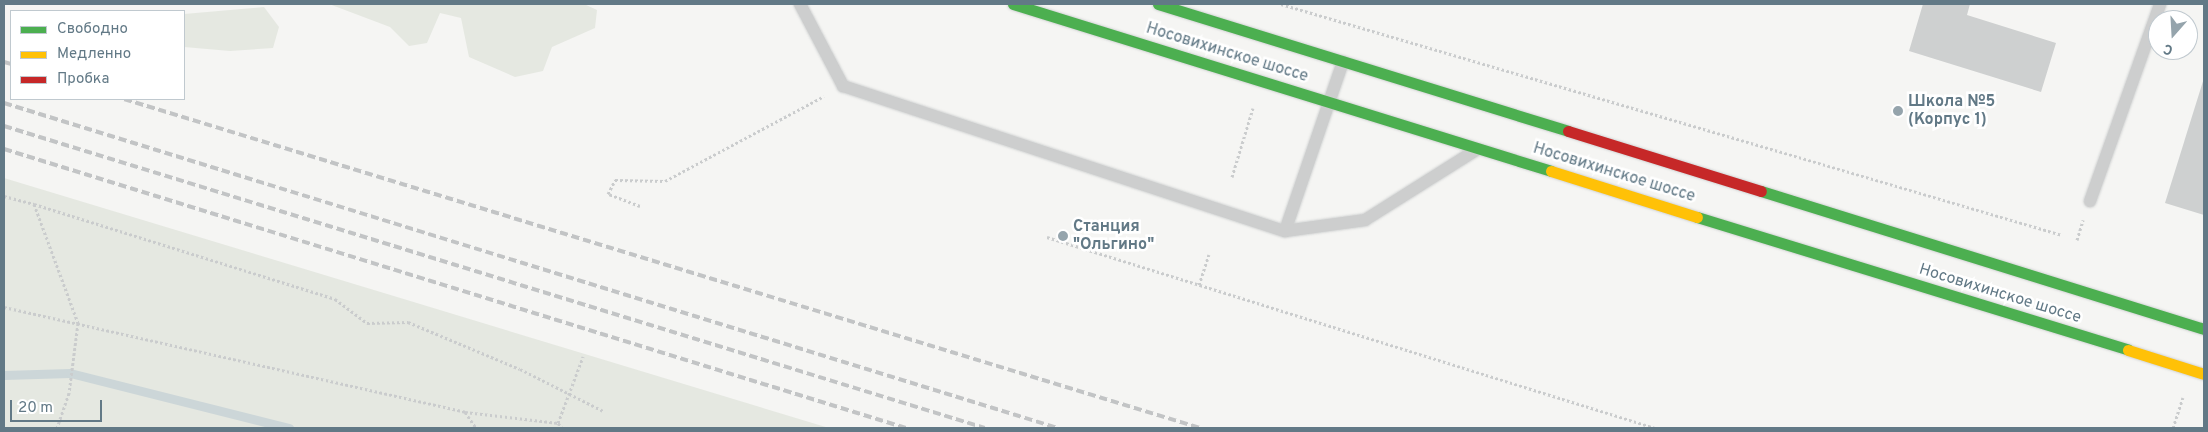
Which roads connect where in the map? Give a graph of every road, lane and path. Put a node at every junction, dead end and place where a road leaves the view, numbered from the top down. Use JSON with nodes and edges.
{"nodes":[{"id":1,"x":800,"y":4,"type":"edge"},
{"id":2,"x":1013,"y":4,"type":"edge"},
{"id":3,"x":1158,"y":4,"type":"edge"},
{"id":4,"x":1281,"y":4,"type":"edge"},
{"id":5,"x":2160,"y":4,"type":"edge"},
{"id":6,"x":1344,"y":62,"type":"junction"},
{"id":7,"x":843,"y":86,"type":"junction"},
{"id":8,"x":1256,"y":99,"type":"dead end"},
{"id":9,"x":1330,"y":102,"type":"junction"},
{"id":10,"x":1479,"y":148,"type":"junction"},
{"id":11,"x":1232,"y":177,"type":"dead end"},
{"id":12,"x":4,"y":196,"type":"edge"},
{"id":13,"x":2090,"y":201,"type":"dead end"},
{"id":14,"x":34,"y":204,"type":"junction"},
{"id":15,"x":640,"y":206,"type":"dead end"},
{"id":16,"x":1285,"y":232,"type":"junction"},
{"id":17,"x":2062,"y":235,"type":"dead end"},
{"id":18,"x":1048,"y":237,"type":"dead end"},
{"id":19,"x":1209,"y":255,"type":"dead end"},
{"id":20,"x":1199,"y":285,"type":"junction"},
{"id":21,"x":4,"y":307,"type":"edge"},
{"id":22,"x":78,"y":322,"type":"junction"},
{"id":23,"x":2204,"y":329,"type":"edge"},
{"id":24,"x":583,"y":357,"type":"dead end"},
{"id":25,"x":2204,"y":374,"type":"edge"},
{"id":26,"x":2184,"y":394,"type":"dead end"},
{"id":27,"x":569,"y":396,"type":"junction"},
{"id":28,"x":602,"y":411,"type":"dead end"},
{"id":29,"x":466,"y":412,"type":"junction"},
{"id":30,"x":558,"y":423,"type":"junction"},
{"id":31,"x":57,"y":428,"type":"edge"},
{"id":32,"x":476,"y":428,"type":"edge"},
{"id":33,"x":562,"y":428,"type":"edge"},
{"id":34,"x":1655,"y":428,"type":"edge"},
{"id":35,"x":2173,"y":428,"type":"edge"}],
"edges":[{"from":1,"to":7,"type":"lane"},
{"from":2,"to":9,"type":"main road","name":"Носовихинское шоссе"},
{"from":3,"to":6,"type":"main road","name":"Носовихинское шоссе"},
{"from":4,"to":17,"type":"path"},
{"from":5,"to":13,"type":"lane"},
{"from":6,"to":9,"type":"lane"},
{"from":6,"to":23,"type":"main road","name":"Носовихинское шоссе"},
{"from":7,"to":15,"type":"path"},
{"from":7,"to":16,"type":"lane"},
{"from":8,"to":11,"type":"path"},
{"from":9,"to":10,"type":"main road","name":"Носовихинское шоссе"},
{"from":9,"to":16,"type":"lane"},
{"from":10,"to":16,"type":"lane"},
{"from":10,"to":25,"type":"main road","name":"Носовихинское шоссе"},
{"from":12,"to":14,"type":"path"},
{"from":14,"to":22,"type":"path"},
{"from":14,"to":27,"type":"path"},
{"from":18,"to":20,"type":"path"},
{"from":19,"to":20,"type":"path"},
{"from":20,"to":34,"type":"path"},
{"from":21,"to":22,"type":"path"},
{"from":22,"to":29,"type":"path"},
{"from":22,"to":31,"type":"path"},
{"from":24,"to":27,"type":"path"},
{"from":26,"to":35,"type":"path"},
{"from":27,"to":28,"type":"path"},
{"from":27,"to":30,"type":"path"},
{"from":29,"to":30,"type":"path"},
{"from":29,"to":32,"type":"path"},
{"from":30,"to":33,"type":"path"}]}
